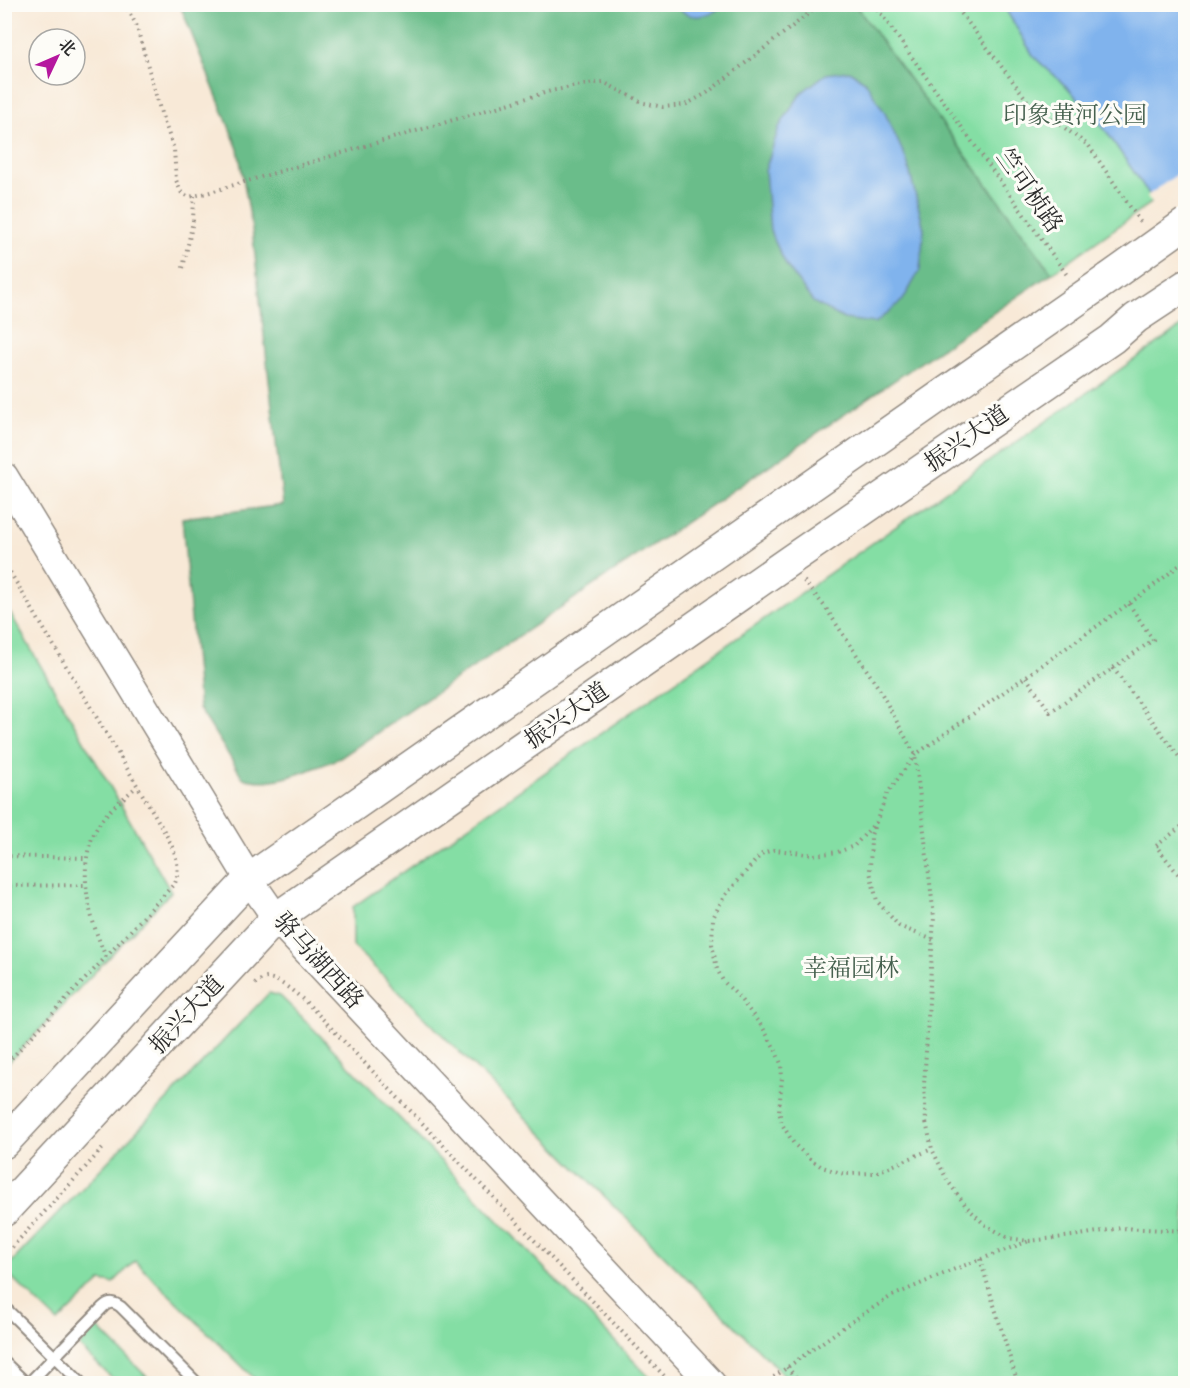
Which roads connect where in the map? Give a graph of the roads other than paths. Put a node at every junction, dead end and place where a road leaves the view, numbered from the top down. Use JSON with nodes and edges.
{"nodes":[{"id":1,"x":1185,"y":224,"type":"edge"},
{"id":2,"x":1185,"y":285,"type":"edge"},
{"id":3,"x":4,"y":476,"type":"edge"},
{"id":4,"x":249,"y":879,"type":"junction"},
{"id":5,"x":276,"y":918,"type":"junction"},
{"id":6,"x":4,"y":1143,"type":"edge"},
{"id":7,"x":4,"y":1211,"type":"edge"},
{"id":8,"x":4,"y":1307,"type":"edge"},
{"id":9,"x":54,"y":1356,"type":"junction"},
{"id":10,"x":4,"y":1362,"type":"edge"},
{"id":11,"x":27,"y":1383,"type":"edge"},
{"id":12,"x":82,"y":1383,"type":"edge"},
{"id":13,"x":198,"y":1383,"type":"edge"},
{"id":14,"x":712,"y":1383,"type":"edge"}],
"edges":[{"from":1,"to":4,"type":"main road","name":"振兴大道","bridge":true},
{"from":2,"to":5,"type":"main road","name":"振兴大道"},
{"from":3,"to":4,"type":"street","name":"骆马湖西路"},
{"from":4,"to":5,"type":"street","name":"骆马湖西路"},
{"from":4,"to":6,"type":"main road","name":"振兴大道"},
{"from":5,"to":7,"type":"main road","name":"振兴大道"},
{"from":5,"to":14,"type":"street","name":"骆马湖西路"},
{"from":8,"to":9,"type":"lane"},
{"from":9,"to":11,"type":"lane"},
{"from":9,"to":12,"type":"lane"},
{"from":9,"to":13,"type":"lane"},
{"from":10,"to":11,"type":"lane"}]}
